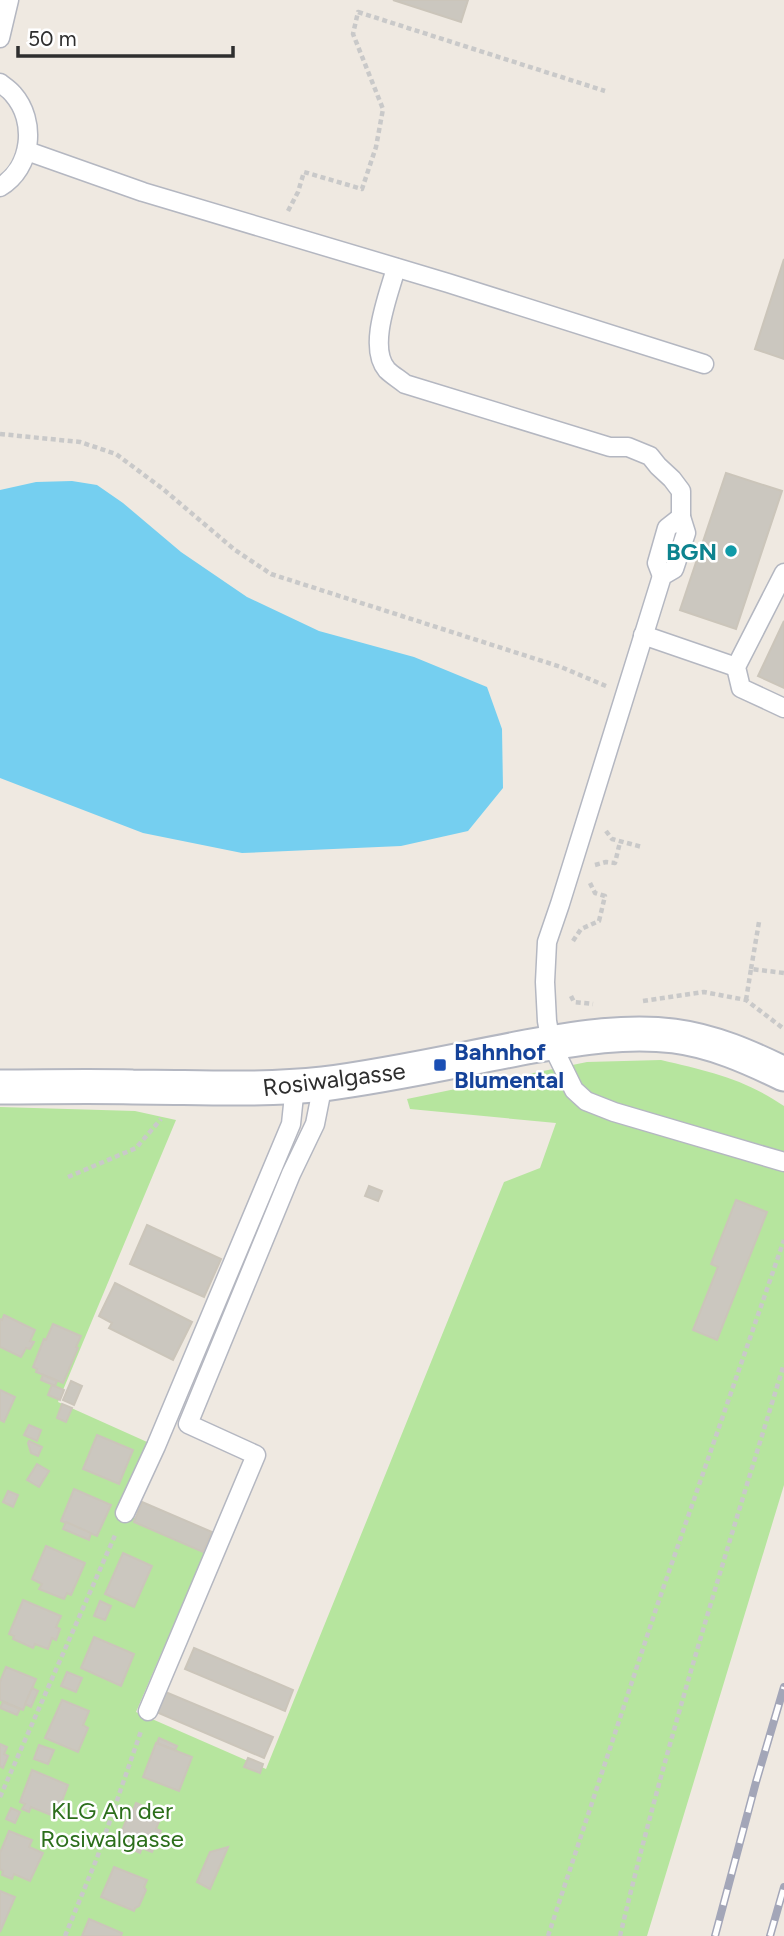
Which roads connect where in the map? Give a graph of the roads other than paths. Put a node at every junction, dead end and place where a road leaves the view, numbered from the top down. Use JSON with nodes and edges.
{"nodes":[{"id":1,"x":9,"y":0,"type":"edge"},
{"id":2,"x":0,"y":38,"type":"edge"},
{"id":3,"x":0,"y":83,"type":"edge"},
{"id":4,"x":27,"y":151,"type":"junction"},
{"id":5,"x":0,"y":187,"type":"edge"},
{"id":6,"x":396,"y":268,"type":"junction"},
{"id":7,"x":704,"y":364,"type":"dead end"},
{"id":8,"x":784,"y":573,"type":"edge"},
{"id":9,"x":643,"y":635,"type":"junction"},
{"id":10,"x":736,"y":667,"type":"junction"},
{"id":11,"x":784,"y":708,"type":"edge"},
{"id":12,"x":551,"y":1043,"type":"junction"},
{"id":13,"x":784,"y":1074,"type":"edge"},
{"id":14,"x":309,"y":1085,"type":"junction"},
{"id":15,"x":0,"y":1087,"type":"edge"},
{"id":16,"x":784,"y":1161,"type":"edge"},
{"id":17,"x":125,"y":1513,"type":"road end"},
{"id":18,"x":148,"y":1711,"type":"road end"}],
"edges":[{"from":1,"to":2,"type":"lane"},
{"from":3,"to":4,"type":"lane"},
{"from":4,"to":5,"type":"lane"},
{"from":4,"to":6,"type":"lane"},
{"from":6,"to":7,"type":"lane"},
{"from":6,"to":9,"type":"lane"},
{"from":8,"to":10,"type":"lane"},
{"from":9,"to":10,"type":"lane"},
{"from":9,"to":12,"type":"lane"},
{"from":10,"to":11,"type":"lane"},
{"from":12,"to":13,"type":"street","name":"Rosiwalgasse"},
{"from":12,"to":14,"type":"street","name":"Rosiwalgasse"},
{"from":12,"to":16,"type":"lane"},
{"from":14,"to":15,"type":"street","name":"Rosiwalgasse"},
{"from":14,"to":17,"type":"lane"},
{"from":14,"to":18,"type":"lane"}]}
